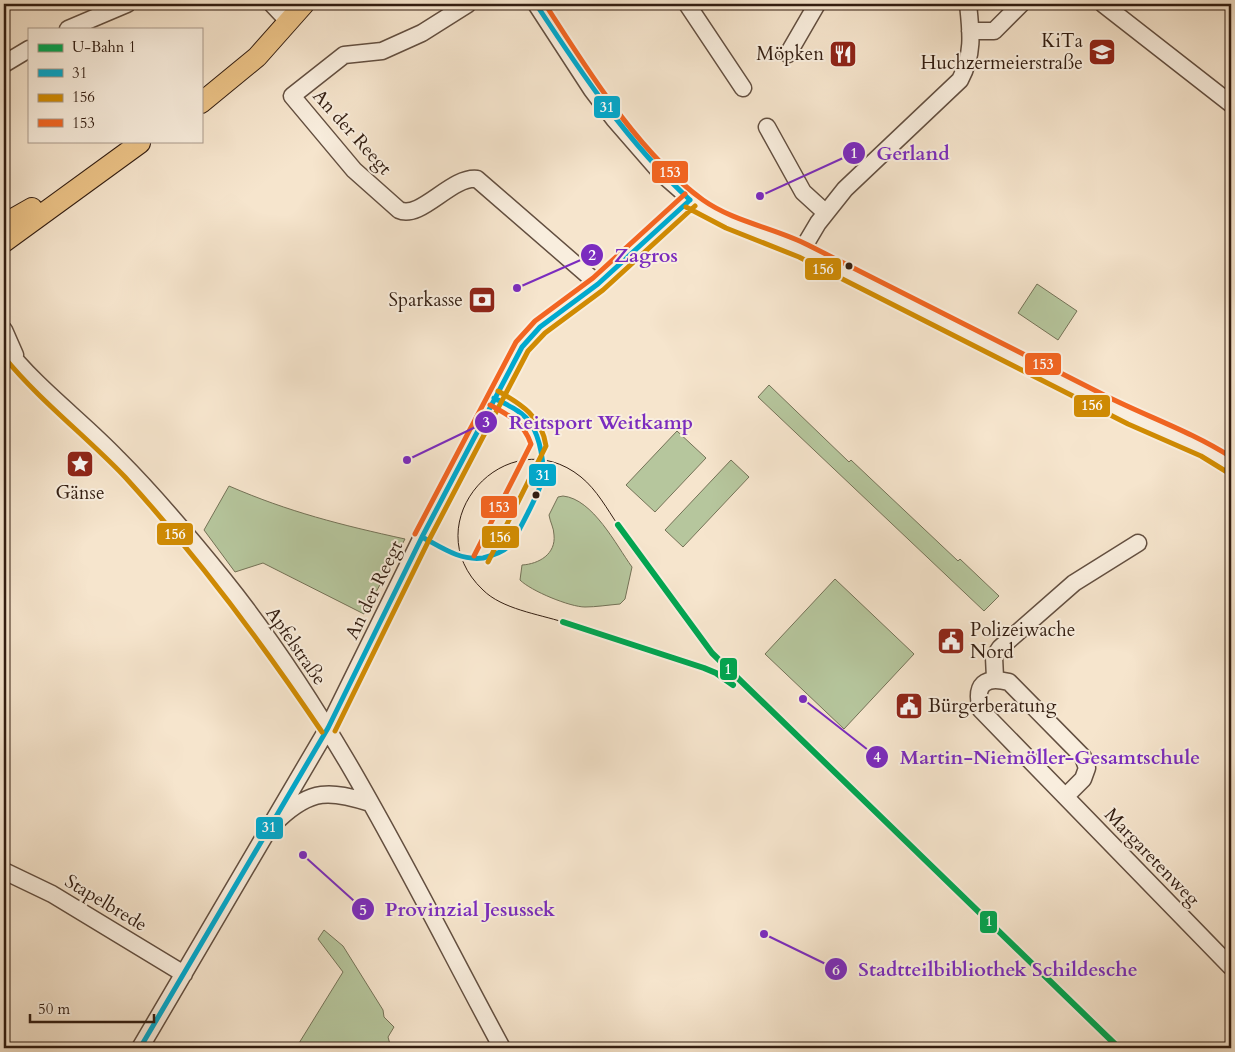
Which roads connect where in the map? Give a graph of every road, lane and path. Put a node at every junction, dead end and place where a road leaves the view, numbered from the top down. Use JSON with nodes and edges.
{"nodes":[{"id":1,"x":127,"y":4,"type":"edge"},
{"id":2,"x":272,"y":4,"type":"edge"},
{"id":3,"x":304,"y":4,"type":"edge"},
{"id":4,"x":468,"y":4,"type":"edge"},
{"id":5,"x":536,"y":4,"type":"edge"},
{"id":6,"x":687,"y":4,"type":"edge"},
{"id":7,"x":817,"y":4,"type":"edge"},
{"id":8,"x":968,"y":4,"type":"edge"},
{"id":9,"x":1020,"y":4,"type":"edge"},
{"id":10,"x":1103,"y":4,"type":"edge"},
{"id":11,"x":288,"y":21,"type":"junction"},
{"id":12,"x":70,"y":28,"type":"edge"},
{"id":13,"x":970,"y":31,"type":"junction"},
{"id":14,"x":28,"y":50,"type":"edge"},
{"id":15,"x":788,"y":54,"type":"dead end"},
{"id":16,"x":4,"y":64,"type":"edge"},
{"id":17,"x":743,"y":88,"type":"dead end"},
{"id":18,"x":202,"y":102,"type":"edge"},
{"id":19,"x":1231,"y":104,"type":"edge"},
{"id":20,"x":767,"y":127,"type":"dead end"},
{"id":21,"x":142,"y":142,"type":"edge"},
{"id":22,"x":690,"y":200,"type":"junction"},
{"id":23,"x":826,"y":213,"type":"junction"},
{"id":24,"x":4,"y":224,"type":"edge"},
{"id":25,"x":4,"y":242,"type":"edge"},
{"id":26,"x":802,"y":250,"type":"junction"},
{"id":27,"x":598,"y":284,"type":"junction"},
{"id":28,"x":4,"y":330,"type":"edge"},
{"id":29,"x":4,"y":346,"type":"edge"},
{"id":30,"x":4,"y":359,"type":"edge"},
{"id":31,"x":21,"y":368,"type":"junction"},
{"id":32,"x":1231,"y":465,"type":"edge"},
{"id":33,"x":1138,"y":543,"type":"dead end"},
{"id":34,"x":995,"y":678,"type":"junction"},
{"id":35,"x":328,"y":728,"type":"junction"},
{"id":36,"x":1066,"y":796,"type":"junction"},
{"id":37,"x":370,"y":803,"type":"junction"},
{"id":38,"x":269,"y":830,"type":"junction"},
{"id":39,"x":4,"y":871,"type":"edge"},
{"id":40,"x":1231,"y":967,"type":"edge"},
{"id":41,"x":184,"y":974,"type":"junction"},
{"id":42,"x":140,"y":1048,"type":"edge"},
{"id":43,"x":502,"y":1048,"type":"edge"}],
"edges":[{"from":1,"to":12,"type":"street"},
{"from":2,"to":11,"type":"street"},
{"from":3,"to":11,"type":"main road"},
{"from":4,"to":27,"type":"street","name":"An der Reegt"},
{"from":5,"to":22,"type":"street"},
{"from":6,"to":17,"type":"street"},
{"from":7,"to":15,"type":"street"},
{"from":8,"to":13,"type":"street"},
{"from":9,"to":13,"type":"street"},
{"from":10,"to":19,"type":"street"},
{"from":11,"to":18,"type":"main road"},
{"from":13,"to":23,"type":"street"},
{"from":14,"to":16,"type":"street"},
{"from":20,"to":23,"type":"street"},
{"from":21,"to":24,"type":"main road"},
{"from":21,"to":25,"type":"main road"},
{"from":22,"to":26,"type":"street"},
{"from":22,"to":27,"type":"street","name":"An der Reegt"},
{"from":23,"to":26,"type":"street"},
{"from":26,"to":32,"type":"street"},
{"from":27,"to":35,"type":"street","name":"An der Reegt"},
{"from":28,"to":31,"type":"street"},
{"from":29,"to":31,"type":"street","name":"Apfelstraße"},
{"from":30,"to":31,"type":"street","name":"Apfelstraße"},
{"from":31,"to":35,"type":"street","name":"Apfelstraße"},
{"from":33,"to":34,"type":"street"},
{"from":34,"to":36,"type":"street","name":"Margaretenweg"},
{"from":34,"to":36,"type":"street"},
{"from":35,"to":37,"type":"street","name":"Apfelstraße"},
{"from":35,"to":38,"type":"street","name":"An der Reegt"},
{"from":36,"to":40,"type":"street","name":"Margaretenweg"},
{"from":37,"to":38,"type":"street","name":"An der Reegt"},
{"from":37,"to":43,"type":"street","name":"Apfelstraße"},
{"from":38,"to":41,"type":"street","name":"An der Reegt"},
{"from":39,"to":41,"type":"street","name":"Stapelbrede"},
{"from":41,"to":42,"type":"street","name":"An der Reegt"}]}
